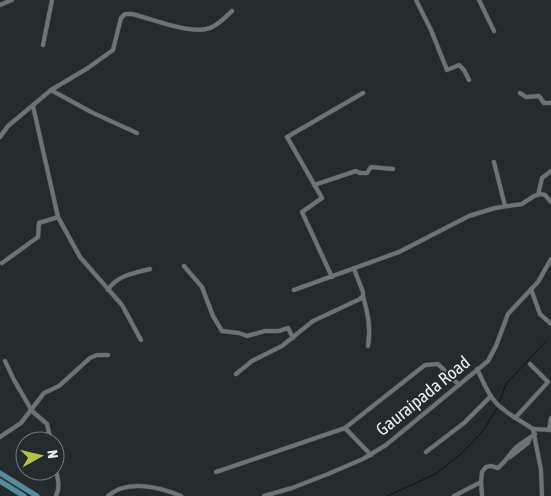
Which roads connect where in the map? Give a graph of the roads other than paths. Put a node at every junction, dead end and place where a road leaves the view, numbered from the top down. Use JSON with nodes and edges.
{"nodes":[{"id":1,"x":12,"y":0,"type":"edge"},
{"id":2,"x":52,"y":0,"type":"edge"},
{"id":3,"x":416,"y":0,"type":"edge"},
{"id":4,"x":479,"y":0,"type":"edge"},
{"id":5,"x":0,"y":5,"type":"edge"},
{"id":6,"x":232,"y":11,"type":"dead end"},
{"id":7,"x":494,"y":30,"type":"dead end"},
{"id":8,"x":43,"y":45,"type":"dead end"},
{"id":9,"x":469,"y":80,"type":"dead end"},
{"id":10,"x":51,"y":90,"type":"junction"},
{"id":11,"x":363,"y":93,"type":"dead end"},
{"id":12,"x":520,"y":93,"type":"dead end"},
{"id":13,"x":551,"y":103,"type":"edge"},
{"id":14,"x":33,"y":106,"type":"junction"},
{"id":15,"x":137,"y":133,"type":"dead end"},
{"id":16,"x":0,"y":137,"type":"edge"},
{"id":17,"x":494,"y":162,"type":"dead end"},
{"id":18,"x":393,"y":169,"type":"dead end"},
{"id":19,"x":551,"y":171,"type":"edge"},
{"id":20,"x":314,"y":185,"type":"junction"},
{"id":21,"x":538,"y":195,"type":"junction"},
{"id":22,"x":551,"y":202,"type":"edge"},
{"id":23,"x":505,"y":206,"type":"junction"},
{"id":24,"x":58,"y":217,"type":"junction"},
{"id":25,"x":551,"y":259,"type":"edge"},
{"id":26,"x":2,"y":263,"type":"dead end"},
{"id":27,"x":184,"y":266,"type":"dead end"},
{"id":28,"x":354,"y":268,"type":"junction"},
{"id":29,"x":150,"y":269,"type":"dead end"},
{"id":30,"x":332,"y":277,"type":"junction"},
{"id":31,"x":531,"y":289,"type":"junction"},
{"id":32,"x":108,"y":290,"type":"junction"},
{"id":33,"x":294,"y":290,"type":"dead end"},
{"id":34,"x":363,"y":296,"type":"junction"},
{"id":35,"x":551,"y":324,"type":"edge"},
{"id":36,"x":293,"y":338,"type":"junction"},
{"id":37,"x":141,"y":340,"type":"dead end"},
{"id":38,"x":368,"y":346,"type":"dead end"},
{"id":39,"x":108,"y":355,"type":"dead end"},
{"id":40,"x":5,"y":361,"type":"dead end"},
{"id":41,"x":530,"y":364,"type":"dead end"},
{"id":42,"x":477,"y":369,"type":"junction"},
{"id":43,"x":236,"y":374,"type":"dead end"},
{"id":44,"x":459,"y":385,"type":"junction"},
{"id":45,"x":491,"y":396,"type":"junction"},
{"id":46,"x":32,"y":411,"type":"junction"},
{"id":47,"x":516,"y":417,"type":"junction"},
{"id":48,"x":551,"y":418,"type":"edge"},
{"id":49,"x":345,"y":428,"type":"junction"},
{"id":50,"x":533,"y":429,"type":"junction"},
{"id":51,"x":550,"y":430,"type":"edge"},
{"id":52,"x":49,"y":431,"type":"edge"},
{"id":53,"x":534,"y":434,"type":"junction"},
{"id":54,"x":0,"y":437,"type":"edge"},
{"id":55,"x":426,"y":452,"type":"dead end"},
{"id":56,"x":371,"y":454,"type":"junction"},
{"id":57,"x":216,"y":472,"type":"dead end"},
{"id":58,"x":0,"y":473,"type":"edge"},
{"id":59,"x":0,"y":481,"type":"edge"},
{"id":60,"x":58,"y":481,"type":"edge"},
{"id":61,"x":481,"y":482,"type":"junction"},
{"id":62,"x":24,"y":496,"type":"edge"},
{"id":63,"x":37,"y":496,"type":"edge"},
{"id":64,"x":56,"y":496,"type":"edge"},
{"id":65,"x":108,"y":496,"type":"edge"},
{"id":66,"x":181,"y":496,"type":"edge"},
{"id":67,"x":264,"y":496,"type":"edge"},
{"id":68,"x":454,"y":496,"type":"edge"},
{"id":69,"x":483,"y":496,"type":"edge"},
{"id":70,"x":542,"y":496,"type":"edge"}],
"edges":[{"from":1,"to":5,"type":"street"},
{"from":2,"to":8,"type":"street"},
{"from":3,"to":9,"type":"street"},
{"from":4,"to":7,"type":"street"},
{"from":6,"to":10,"type":"street"},
{"from":10,"to":14,"type":"street"},
{"from":10,"to":15,"type":"street"},
{"from":11,"to":20,"type":"street"},
{"from":12,"to":13,"type":"street"},
{"from":14,"to":16,"type":"street"},
{"from":14,"to":24,"type":"street"},
{"from":17,"to":23,"type":"street"},
{"from":18,"to":20,"type":"street"},
{"from":19,"to":21,"type":"street"},
{"from":20,"to":30,"type":"street"},
{"from":21,"to":22,"type":"street"},
{"from":21,"to":23,"type":"street"},
{"from":23,"to":28,"type":"street"},
{"from":24,"to":26,"type":"street"},
{"from":24,"to":32,"type":"street"},
{"from":25,"to":31,"type":"street","name":"Gauraipada Road"},
{"from":27,"to":36,"type":"street"},
{"from":28,"to":30,"type":"street"},
{"from":28,"to":34,"type":"street"},
{"from":29,"to":32,"type":"street"},
{"from":30,"to":33,"type":"street"},
{"from":31,"to":35,"type":"street"},
{"from":31,"to":42,"type":"street","name":"Gauraipada Road"},
{"from":32,"to":37,"type":"street"},
{"from":34,"to":36,"type":"street"},
{"from":34,"to":38,"type":"street"},
{"from":36,"to":43,"type":"street"},
{"from":39,"to":46,"type":"street"},
{"from":40,"to":46,"type":"street"},
{"from":41,"to":47,"type":"street"},
{"from":42,"to":44,"type":"street","name":"Gauraipada Road"},
{"from":42,"to":45,"type":"street"},
{"from":44,"to":49,"type":"street"},
{"from":44,"to":56,"type":"street","name":"Gauraipada Road"},
{"from":45,"to":47,"type":"street"},
{"from":45,"to":55,"type":"street"},
{"from":46,"to":52,"type":"street"},
{"from":46,"to":54,"type":"street"},
{"from":47,"to":50,"type":"street"},
{"from":48,"to":51,"type":"street"},
{"from":49,"to":56,"type":"street"},
{"from":49,"to":57,"type":"street"},
{"from":50,"to":51,"type":"street"},
{"from":50,"to":53,"type":"street"},
{"from":53,"to":61,"type":"street"},
{"from":53,"to":70,"type":"street"},
{"from":56,"to":67,"type":"street","name":"Gauraipada Road"},
{"from":58,"to":63,"type":"main road"},
{"from":59,"to":62,"type":"main road"},
{"from":60,"to":64,"type":"street"},
{"from":61,"to":68,"type":"street"},
{"from":61,"to":69,"type":"street"},
{"from":65,"to":66,"type":"street"}]}
